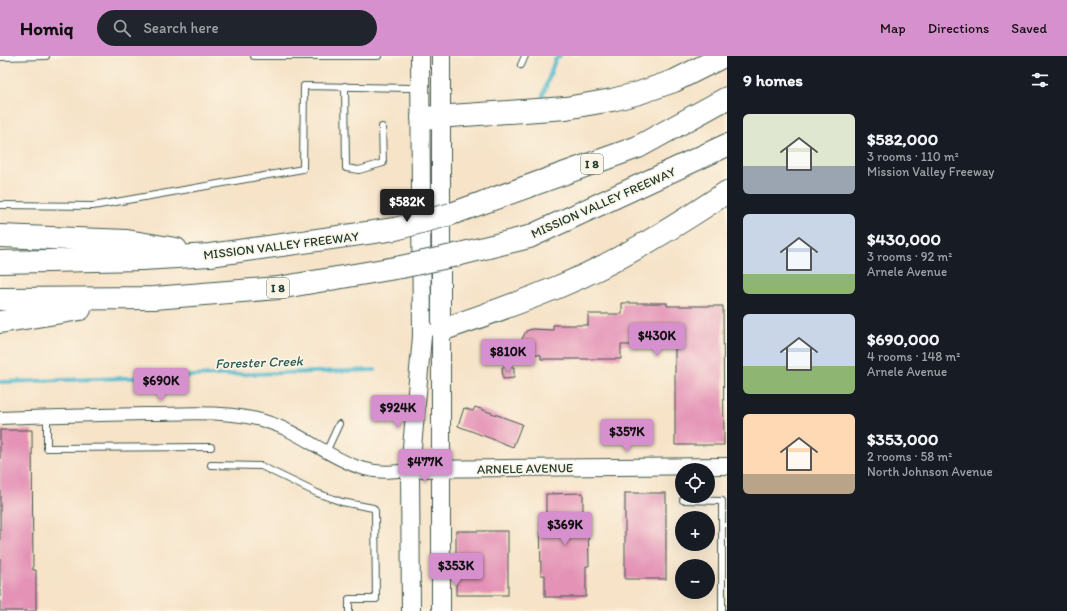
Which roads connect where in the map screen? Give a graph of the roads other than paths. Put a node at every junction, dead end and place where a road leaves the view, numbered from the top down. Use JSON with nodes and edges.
{"nodes":[{"id":1,"x":46,"y":56,"type":"edge"},
{"id":2,"x":254,"y":56,"type":"edge"},
{"id":3,"x":345,"y":56,"type":"edge"},
{"id":4,"x":378,"y":56,"type":"edge"},
{"id":5,"x":420,"y":56,"type":"edge"},
{"id":6,"x":440,"y":56,"type":"edge"},
{"id":7,"x":525,"y":56,"type":"edge"},
{"id":8,"x":724,"y":56,"type":"edge"},
{"id":9,"x":0,"y":57,"type":"edge"},
{"id":10,"x":521,"y":65,"type":"dead end"},
{"id":11,"x":344,"y":86,"type":"junction"},
{"id":12,"x":421,"y":86,"type":"junction"},
{"id":13,"x":727,"y":98,"type":"edge"},
{"id":14,"x":431,"y":118,"type":"junction"},
{"id":15,"x":382,"y":127,"type":"dead end"},
{"id":16,"x":727,"y":145,"type":"edge"},
{"id":17,"x":727,"y":192,"type":"edge"},
{"id":18,"x":0,"y":205,"type":"edge"},
{"id":19,"x":0,"y":236,"type":"edge"},
{"id":20,"x":210,"y":255,"type":"junction"},
{"id":21,"x":0,"y":262,"type":"edge"},
{"id":22,"x":154,"y":298,"type":"junction"},
{"id":23,"x":0,"y":299,"type":"edge"},
{"id":24,"x":0,"y":322,"type":"edge"},
{"id":25,"x":441,"y":330,"type":"junction"},
{"id":26,"x":47,"y":416,"type":"junction"},
{"id":27,"x":0,"y":418,"type":"edge"},
{"id":28,"x":339,"y":424,"type":"dead end"},
{"id":29,"x":211,"y":447,"type":"dead end"},
{"id":30,"x":326,"y":452,"type":"junction"},
{"id":31,"x":211,"y":465,"type":"dead end"},
{"id":32,"x":727,"y":466,"type":"edge"},
{"id":33,"x":410,"y":469,"type":"junction"},
{"id":34,"x":441,"y":469,"type":"junction"},
{"id":35,"x":715,"y":501,"type":"edge"},
{"id":36,"x":349,"y":611,"type":"edge"},
{"id":37,"x":411,"y":611,"type":"edge"},
{"id":38,"x":441,"y":611,"type":"edge"},
{"id":39,"x":722,"y":611,"type":"edge"}],
"edges":[{"from":1,"to":9,"type":"lane"},
{"from":2,"to":3,"type":"lane"},
{"from":3,"to":4,"type":"lane"},
{"from":5,"to":12,"type":"main road"},
{"from":6,"to":14,"type":"main road"},
{"from":7,"to":10,"type":"lane"},
{"from":8,"to":14,"type":"highway"},
{"from":11,"to":12,"type":"lane"},
{"from":11,"to":15,"type":"lane"},
{"from":11,"to":18,"type":"lane"},
{"from":12,"to":14,"type":"main road"},
{"from":13,"to":20,"type":"highway","name":"MISSION VALLEY FREEWAY","number":"I 8","bridge":true},
{"from":14,"to":25,"type":"main road"},
{"from":14,"to":33,"type":"main road"},
{"from":16,"to":22,"type":"highway","name":"MISSION VALLEY FREEWAY","number":"I 8","bridge":true},
{"from":17,"to":25,"type":"highway"},
{"from":19,"to":20,"type":"highway"},
{"from":20,"to":21,"type":"highway","name":"MISSION VALLEY FREEWAY","number":"I 8"},
{"from":22,"to":23,"type":"highway","name":"MISSION VALLEY FREEWAY","number":"I 8"},
{"from":22,"to":24,"type":"highway"},
{"from":25,"to":34,"type":"main road"},
{"from":26,"to":27,"type":"street","name":"ARNELE AVENUE"},
{"from":26,"to":29,"type":"lane"},
{"from":26,"to":30,"type":"street","name":"ARNELE AVENUE"},
{"from":28,"to":30,"type":"lane"},
{"from":30,"to":33,"type":"street","name":"ARNELE AVENUE"},
{"from":31,"to":36,"type":"lane"},
{"from":32,"to":34,"type":"street","name":"ARNELE AVENUE"},
{"from":33,"to":34,"type":"street","name":"ARNELE AVENUE"},
{"from":33,"to":37,"type":"main road"},
{"from":34,"to":38,"type":"main road"},
{"from":35,"to":39,"type":"lane"}]}
